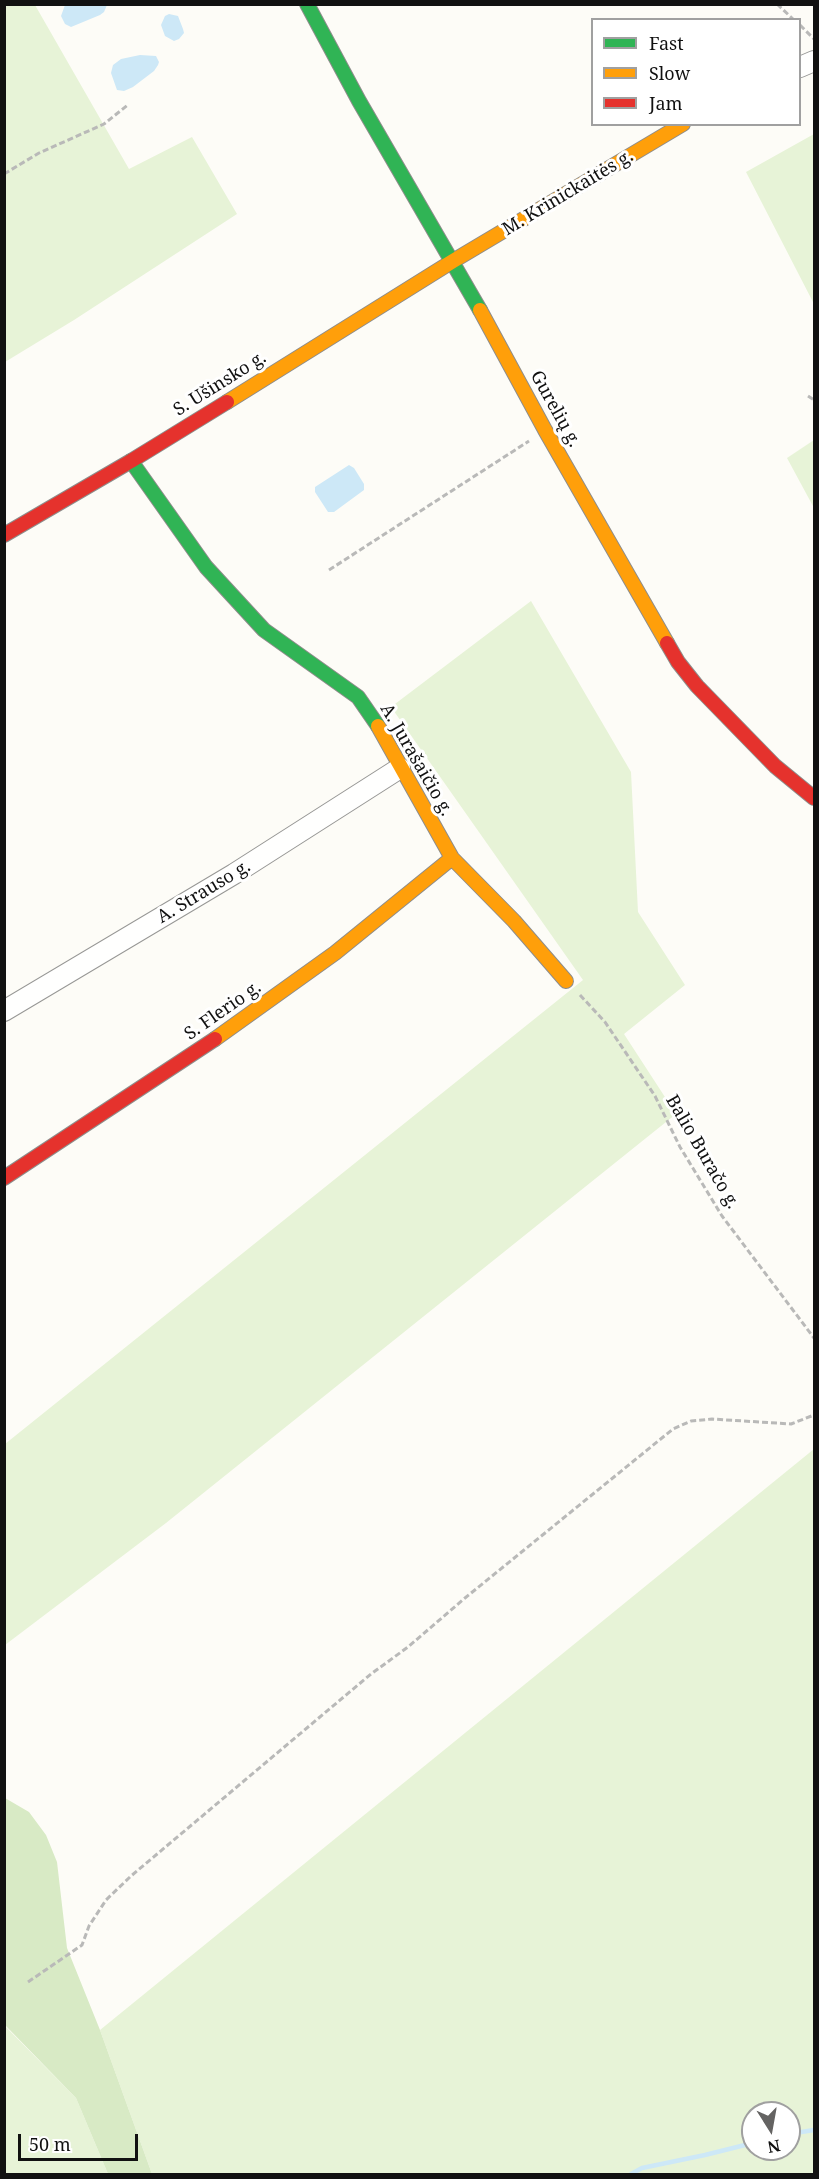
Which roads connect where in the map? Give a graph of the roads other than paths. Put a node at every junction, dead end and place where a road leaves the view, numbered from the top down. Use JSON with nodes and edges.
{"nodes":[{"id":1,"x":307,"y":4,"type":"edge"},
{"id":2,"x":680,"y":126,"type":"edge"},
{"id":3,"x":453,"y":261,"type":"junction"},
{"id":4,"x":131,"y":460,"type":"junction"},
{"id":5,"x":4,"y":535,"type":"edge"},
{"id":6,"x":400,"y":768,"type":"junction"},
{"id":7,"x":814,"y":798,"type":"edge"},
{"id":8,"x":452,"y":858,"type":"junction"},
{"id":9,"x":566,"y":981,"type":"road end"},
{"id":10,"x":4,"y":1011,"type":"edge"},
{"id":11,"x":4,"y":1178,"type":"edge"}],
"edges":[{"from":1,"to":3,"type":"street","name":"Gurelių g."},
{"from":2,"to":3,"type":"street","name":"M. Krinickaitės g."},
{"from":3,"to":4,"type":"street","name":"S. Ušinsko g."},
{"from":3,"to":7,"type":"street","name":"Gurelių g."},
{"from":4,"to":5,"type":"street","name":"S. Ušinsko g."},
{"from":4,"to":6,"type":"street","name":"A. Jurašaičio g."},
{"from":6,"to":8,"type":"street","name":"A. Jurašaičio g."},
{"from":6,"to":10,"type":"street","name":"A. Strauso g."},
{"from":8,"to":9,"type":"street","name":"A. Jurašaičio g."},
{"from":8,"to":11,"type":"street","name":"S. Flerio g."}]}
